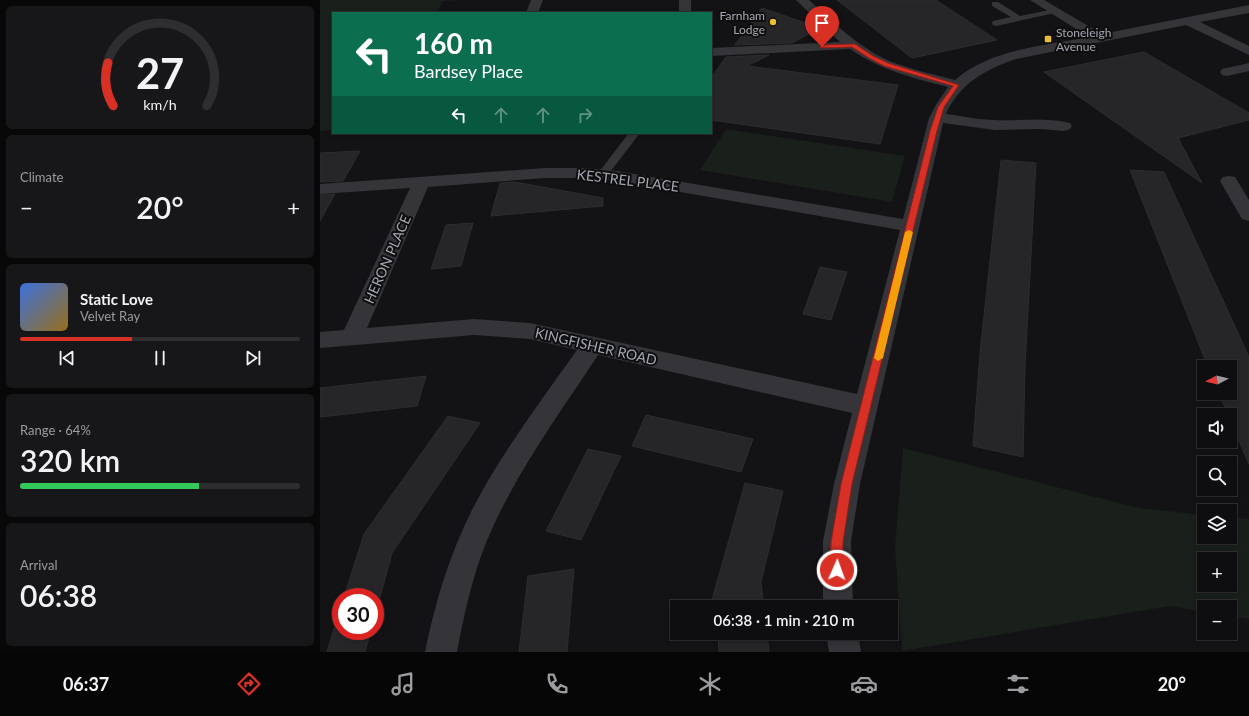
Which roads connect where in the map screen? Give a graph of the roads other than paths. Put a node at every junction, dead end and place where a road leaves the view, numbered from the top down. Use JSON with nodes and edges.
{"nodes":[{"id":1,"x":537,"y":0,"type":"edge"},
{"id":2,"x":685,"y":0,"type":"edge"},
{"id":3,"x":802,"y":0,"type":"edge"},
{"id":4,"x":1036,"y":0,"type":"edge"},
{"id":5,"x":995,"y":4,"type":"dead end"},
{"id":6,"x":1249,"y":9,"type":"edge"},
{"id":7,"x":1055,"y":11,"type":"junction"},
{"id":8,"x":532,"y":12,"type":"edge"},
{"id":9,"x":685,"y":12,"type":"edge"},
{"id":10,"x":1018,"y":18,"type":"junction"},
{"id":11,"x":1188,"y":21,"type":"junction"},
{"id":12,"x":996,"y":23,"type":"dead end"},
{"id":13,"x":1100,"y":38,"type":"junction"},
{"id":14,"x":853,"y":45,"type":"junction"},
{"id":15,"x":1249,"y":51,"type":"edge"},
{"id":16,"x":712,"y":52,"type":"edge"},
{"id":17,"x":1249,"y":67,"type":"edge"},
{"id":18,"x":1227,"y":72,"type":"dead end"},
{"id":19,"x":956,"y":85,"type":"junction"},
{"id":20,"x":937,"y":118,"type":"junction"},
{"id":21,"x":1064,"y":126,"type":"dead end"},
{"id":22,"x":634,"y":134,"type":"edge"},
{"id":23,"x":603,"y":174,"type":"junction"},
{"id":24,"x":1229,"y":181,"type":"dead end"},
{"id":25,"x":422,"y":182,"type":"junction"},
{"id":26,"x":320,"y":189,"type":"edge"},
{"id":27,"x":1248,"y":213,"type":"edge"},
{"id":28,"x":910,"y":226,"type":"junction"},
{"id":29,"x":352,"y":337,"type":"junction"},
{"id":30,"x":320,"y":340,"type":"edge"},
{"id":31,"x":593,"y":345,"type":"junction"},
{"id":32,"x":867,"y":406,"type":"junction"},
{"id":33,"x":838,"y":600,"type":"edge"},
{"id":34,"x":843,"y":640,"type":"edge"},
{"id":35,"x":441,"y":652,"type":"edge"},
{"id":36,"x":845,"y":652,"type":"edge"}],
"edges":[{"from":1,"to":8,"type":"street"},
{"from":2,"to":9,"type":"street"},
{"from":3,"to":14,"type":"street"},
{"from":4,"to":7,"type":"street"},
{"from":5,"to":10,"type":"lane"},
{"from":6,"to":11,"type":"street"},
{"from":7,"to":10,"type":"lane"},
{"from":7,"to":13,"type":"street"},
{"from":10,"to":12,"type":"lane"},
{"from":11,"to":13,"type":"street"},
{"from":11,"to":15,"type":"street"},
{"from":13,"to":19,"type":"street"},
{"from":14,"to":16,"type":"street"},
{"from":14,"to":19,"type":"street"},
{"from":17,"to":18,"type":"street"},
{"from":19,"to":20,"type":"street"},
{"from":20,"to":21,"type":"street"},
{"from":20,"to":28,"type":"street"},
{"from":22,"to":23,"type":"lane"},
{"from":23,"to":25,"type":"street","name":"KESTREL PLACE"},
{"from":23,"to":28,"type":"street","name":"KESTREL PLACE"},
{"from":24,"to":27,"type":"street"},
{"from":25,"to":26,"type":"street","name":"KESTREL PLACE"},
{"from":25,"to":29,"type":"street","name":"HERON PLACE"},
{"from":28,"to":32,"type":"street"},
{"from":29,"to":30,"type":"street","name":"KINGFISHER ROAD"},
{"from":29,"to":31,"type":"street","name":"KINGFISHER ROAD"},
{"from":31,"to":32,"type":"street","name":"KINGFISHER ROAD"},
{"from":31,"to":35,"type":"street"},
{"from":32,"to":33,"type":"street"},
{"from":34,"to":36,"type":"street"}]}
